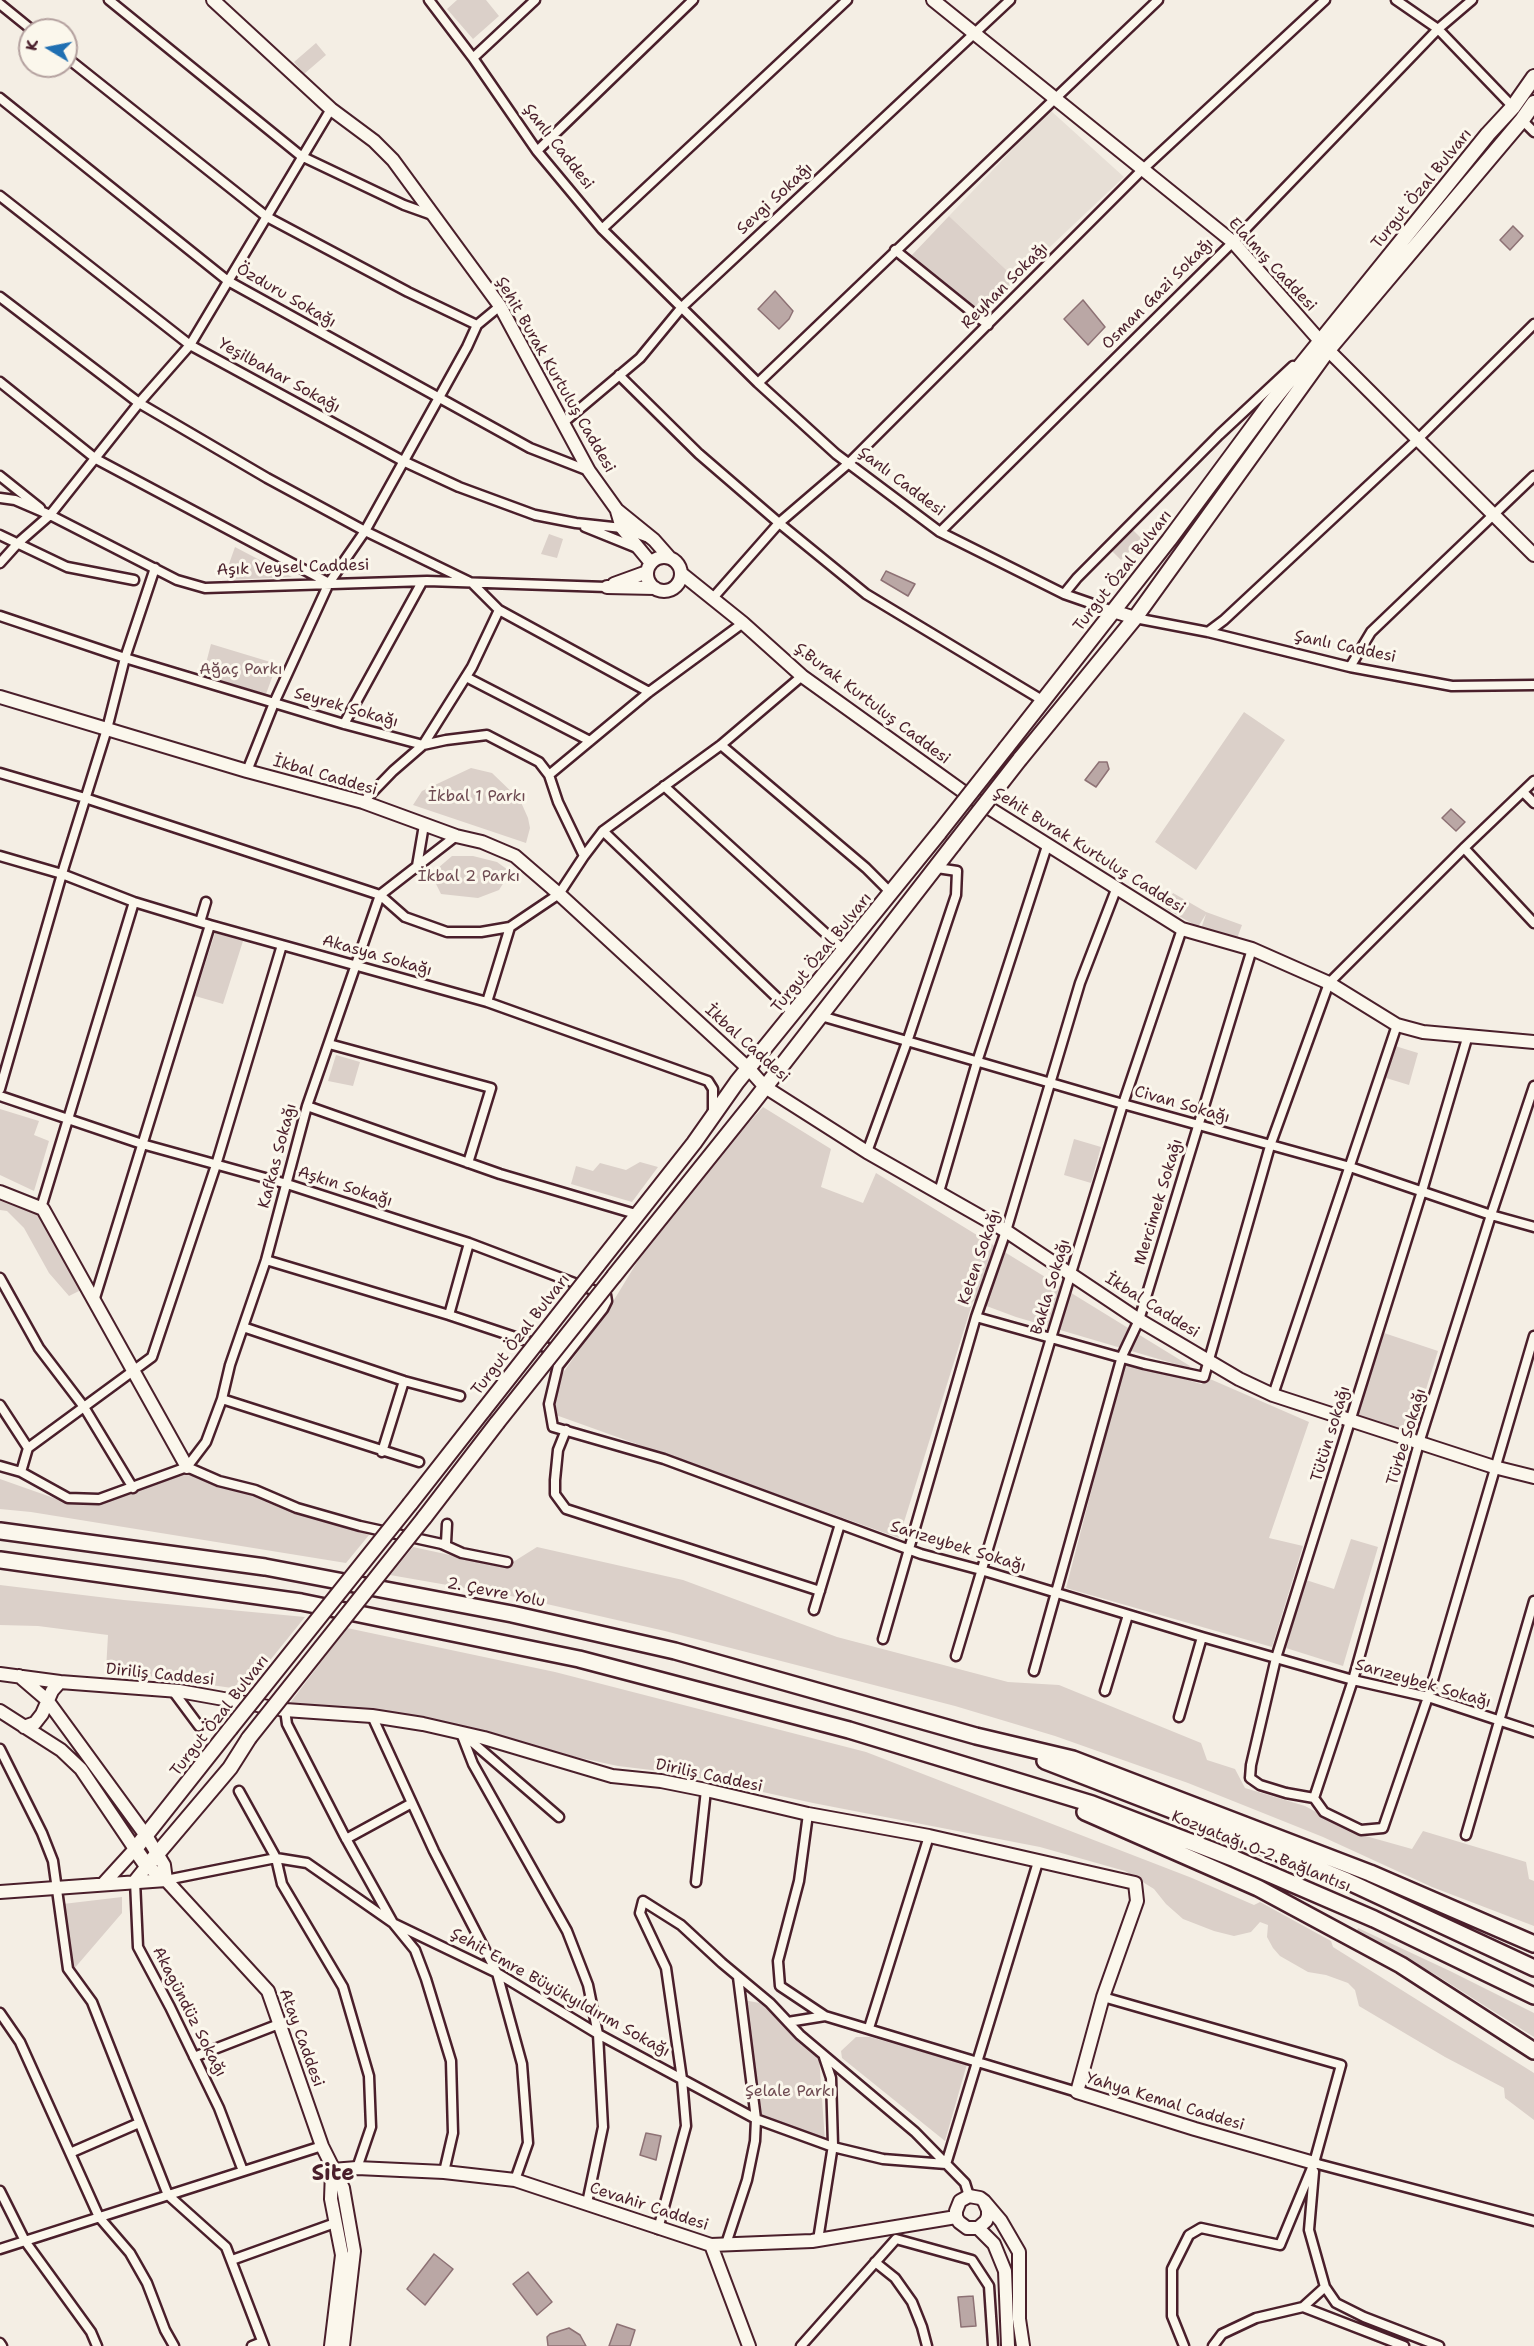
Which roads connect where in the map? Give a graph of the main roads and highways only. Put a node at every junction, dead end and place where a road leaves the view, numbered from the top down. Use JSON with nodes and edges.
{"nodes":[{"id":1,"x":1534,"y":77,"type":"edge"},
{"id":2,"x":1534,"y":103,"type":"edge"},
{"id":3,"x":1324,"y":346,"type":"junction"},
{"id":4,"x":0,"y":1531,"type":"edge"},
{"id":5,"x":0,"y":1560,"type":"edge"},
{"id":6,"x":976,"y":1736,"type":"junction"},
{"id":7,"x":965,"y":1765,"type":"junction"},
{"id":8,"x":135,"y":1849,"type":"joint"},
{"id":9,"x":147,"y":1866,"type":"joint"},
{"id":10,"x":1534,"y":1944,"type":"edge"},
{"id":11,"x":1534,"y":1968,"type":"edge"},
{"id":12,"x":1534,"y":1996,"type":"edge"},
{"id":13,"x":1534,"y":2051,"type":"edge"}],
"edges":[{"from":1,"to":3,"type":"main road","name":"Turgut Özal Bulvarı"},
{"from":2,"to":3,"type":"main road","name":"Turgut Özal Bulvarı"},
{"from":3,"to":8,"type":"main road","name":"Turgut Özal Bulvarı","bridge":true},
{"from":3,"to":9,"type":"main road","name":"Turgut Özal Bulvarı","bridge":true},
{"from":4,"to":6,"type":"highway","name":"2. Çevre Yolu"},
{"from":5,"to":7,"type":"highway"},
{"from":6,"to":10,"type":"highway"},
{"from":6,"to":11,"type":"highway","name":"Kozyatağı O-2 Bağlantısı"},
{"from":7,"to":12,"type":"highway","name":"Kozyatağı O-2 Bağlantısı"},
{"from":7,"to":13,"type":"highway"},
{"from":8,"to":9,"type":"main road","name":"Atay Caddesi"}]}
